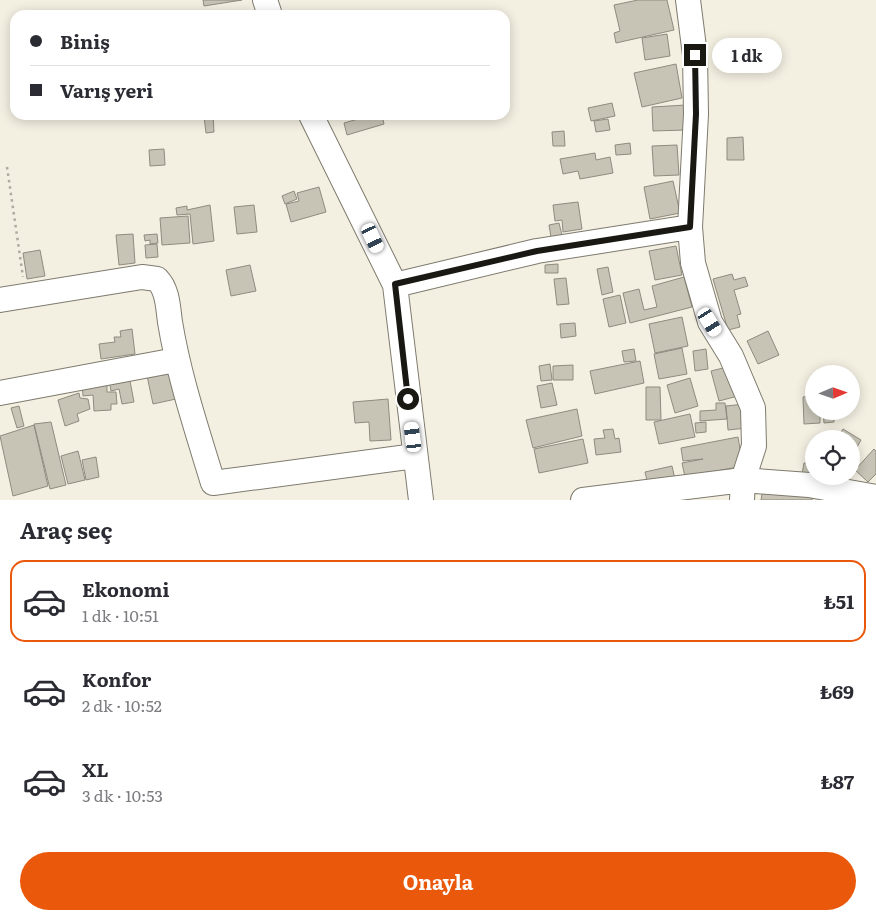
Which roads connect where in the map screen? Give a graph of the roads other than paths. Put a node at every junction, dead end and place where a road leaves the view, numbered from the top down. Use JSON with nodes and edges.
{"nodes":[{"id":1,"x":688,"y":0,"type":"edge"},
{"id":2,"x":313,"y":120,"type":"edge"},
{"id":3,"x":690,"y":227,"type":"junction"},
{"id":4,"x":395,"y":284,"type":"junction"},
{"id":5,"x":0,"y":300,"type":"edge"},
{"id":6,"x":176,"y":360,"type":"junction"},
{"id":7,"x":0,"y":393,"type":"edge"},
{"id":8,"x":415,"y":456,"type":"junction"},
{"id":9,"x":742,"y":490,"type":"edge"},
{"id":10,"x":870,"y":497,"type":"edge"},
{"id":11,"x":421,"y":500,"type":"edge"},
{"id":12,"x":583,"y":500,"type":"edge"}],
"edges":[{"from":1,"to":3,"type":"street"},
{"from":2,"to":4,"type":"street"},
{"from":3,"to":4,"type":"street"},
{"from":3,"to":9,"type":"street"},
{"from":4,"to":8,"type":"street"},
{"from":5,"to":6,"type":"street"},
{"from":6,"to":7,"type":"street"},
{"from":6,"to":8,"type":"street"},
{"from":8,"to":11,"type":"street"},
{"from":9,"to":10,"type":"street"},
{"from":9,"to":12,"type":"street"}]}
